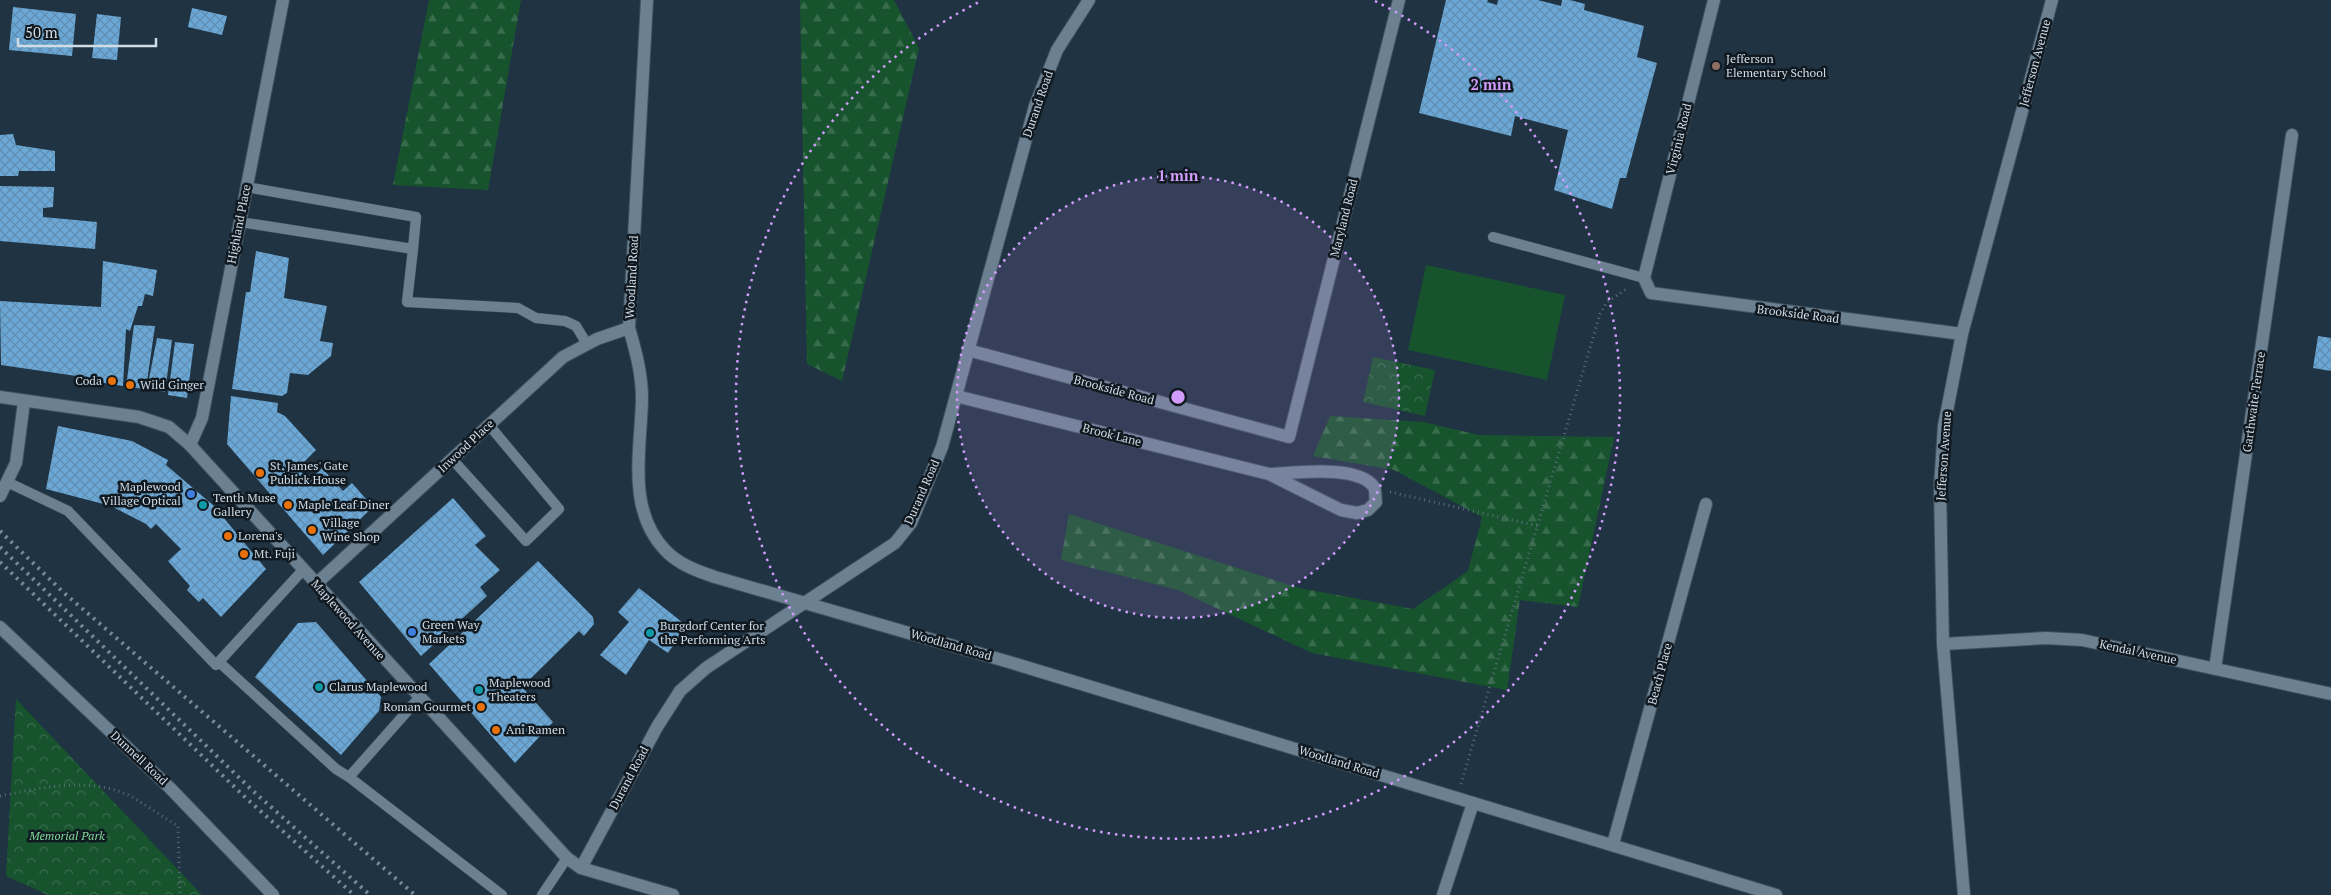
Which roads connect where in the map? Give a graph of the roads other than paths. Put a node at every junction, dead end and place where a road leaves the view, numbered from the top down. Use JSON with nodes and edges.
{"nodes":[{"id":1,"x":283,"y":0,"type":"edge"},
{"id":2,"x":647,"y":0,"type":"edge"},
{"id":3,"x":1089,"y":0,"type":"edge"},
{"id":4,"x":1398,"y":0,"type":"edge"},
{"id":5,"x":1714,"y":0,"type":"edge"},
{"id":6,"x":2052,"y":0,"type":"edge"},
{"id":7,"x":2292,"y":135,"type":"dead end"},
{"id":8,"x":246,"y":187,"type":"junction"},
{"id":9,"x":240,"y":222,"type":"junction"},
{"id":10,"x":1493,"y":236,"type":"dead end"},
{"id":11,"x":412,"y":250,"type":"junction"},
{"id":12,"x":1644,"y":278,"type":"junction"},
{"id":13,"x":629,"y":328,"type":"junction"},
{"id":14,"x":1962,"y":334,"type":"junction"},
{"id":15,"x":587,"y":344,"type":"junction"},
{"id":16,"x":968,"y":350,"type":"junction"},
{"id":17,"x":956,"y":396,"type":"junction"},
{"id":18,"x":0,"y":397,"type":"edge"},
{"id":19,"x":24,"y":402,"type":"junction"},
{"id":20,"x":489,"y":425,"type":"junction"},
{"id":21,"x":1288,"y":437,"type":"joint"},
{"id":22,"x":190,"y":446,"type":"junction"},
{"id":23,"x":452,"y":459,"type":"junction"},
{"id":24,"x":1269,"y":474,"type":"junction"},
{"id":25,"x":4,"y":477,"type":"edge"},
{"id":26,"x":0,"y":496,"type":"edge"},
{"id":27,"x":1706,"y":504,"type":"dead end"},
{"id":28,"x":303,"y":570,"type":"junction"},
{"id":29,"x":316,"y":584,"type":"junction"},
{"id":30,"x":805,"y":604,"type":"junction"},
{"id":31,"x":0,"y":627,"type":"edge"},
{"id":32,"x":1943,"y":644,"type":"junction"},
{"id":33,"x":219,"y":662,"type":"junction"},
{"id":34,"x":2215,"y":669,"type":"junction"},
{"id":35,"x":2331,"y":694,"type":"edge"},
{"id":36,"x":419,"y":698,"type":"junction"},
{"id":37,"x":349,"y":777,"type":"junction"},
{"id":38,"x":1473,"y":803,"type":"junction"},
{"id":39,"x":1613,"y":844,"type":"junction"},
{"id":40,"x":567,"y":858,"type":"junction"},
{"id":41,"x":581,"y":868,"type":"junction"},
{"id":42,"x":274,"y":895,"type":"edge"},
{"id":43,"x":502,"y":895,"type":"edge"},
{"id":44,"x":542,"y":895,"type":"edge"},
{"id":45,"x":673,"y":895,"type":"edge"},
{"id":46,"x":1443,"y":895,"type":"edge"},
{"id":47,"x":1776,"y":895,"type":"edge"},
{"id":48,"x":1964,"y":895,"type":"edge"}],
"edges":[{"from":1,"to":8,"type":"street","name":"Highland Place"},
{"from":2,"to":13,"type":"street","name":"Woodland Road"},
{"from":3,"to":16,"type":"street","name":"Durand Road"},
{"from":4,"to":21,"type":"street","name":"Maryland Road"},
{"from":5,"to":12,"type":"street","name":"Virginia Road"},
{"from":6,"to":14,"type":"street","name":"Jefferson Avenue"},
{"from":7,"to":34,"type":"street","name":"Garthwaite Terrace"},
{"from":8,"to":9,"type":"street","name":"Highland Place"},
{"from":8,"to":11,"type":"lane"},
{"from":9,"to":11,"type":"lane"},
{"from":9,"to":22,"type":"street","name":"Highland Place"},
{"from":10,"to":12,"type":"lane"},
{"from":11,"to":15,"type":"lane"},
{"from":12,"to":14,"type":"street","name":"Brookside Road"},
{"from":13,"to":15,"type":"street","name":"Inwood Place"},
{"from":13,"to":30,"type":"street","name":"Woodland Road"},
{"from":14,"to":32,"type":"street","name":"Jefferson Avenue"},
{"from":15,"to":20,"type":"street","name":"Inwood Place"},
{"from":16,"to":17,"type":"street","name":"Durand Road"},
{"from":16,"to":21,"type":"street","name":"Brookside Road"},
{"from":17,"to":24,"type":"street","name":"Brook Lane"},
{"from":17,"to":30,"type":"street","name":"Durand Road"},
{"from":18,"to":19,"type":"street","name":"Maplewood Avenue"},
{"from":19,"to":22,"type":"street","name":"Maplewood Avenue"},
{"from":19,"to":25,"type":"street"},
{"from":20,"to":23,"type":"street","name":"Inwood Place"},
{"from":20,"to":23,"type":"lane"},
{"from":22,"to":28,"type":"street","name":"Maplewood Avenue"},
{"from":23,"to":29,"type":"street","name":"Inwood Place"},
{"from":24,"to":24,"type":"street","name":"Brook Lane"},
{"from":25,"to":26,"type":"street"},
{"from":25,"to":33,"type":"lane"},
{"from":27,"to":39,"type":"street","name":"Beach Place"},
{"from":28,"to":29,"type":"street","name":"Maplewood Avenue"},
{"from":28,"to":33,"type":"lane"},
{"from":29,"to":36,"type":"street","name":"Maplewood Avenue"},
{"from":30,"to":38,"type":"street","name":"Woodland Road"},
{"from":30,"to":41,"type":"street","name":"Durand Road"},
{"from":31,"to":42,"type":"street","name":"Dunnell Road"},
{"from":32,"to":34,"type":"street","name":"Kendal Avenue"},
{"from":32,"to":48,"type":"street","name":"Jefferson Avenue"},
{"from":33,"to":37,"type":"lane"},
{"from":34,"to":35,"type":"street","name":"Kendal Avenue"},
{"from":36,"to":37,"type":"lane"},
{"from":36,"to":40,"type":"street","name":"Maplewood Avenue"},
{"from":37,"to":43,"type":"lane"},
{"from":38,"to":39,"type":"street","name":"Woodland Road"},
{"from":38,"to":46,"type":"street"},
{"from":39,"to":47,"type":"street","name":"Woodland Road"},
{"from":40,"to":41,"type":"street","name":"Maplewood Avenue"},
{"from":40,"to":44,"type":"lane"},
{"from":41,"to":45,"type":"street","name":"Maplewood Avenue"}]}
